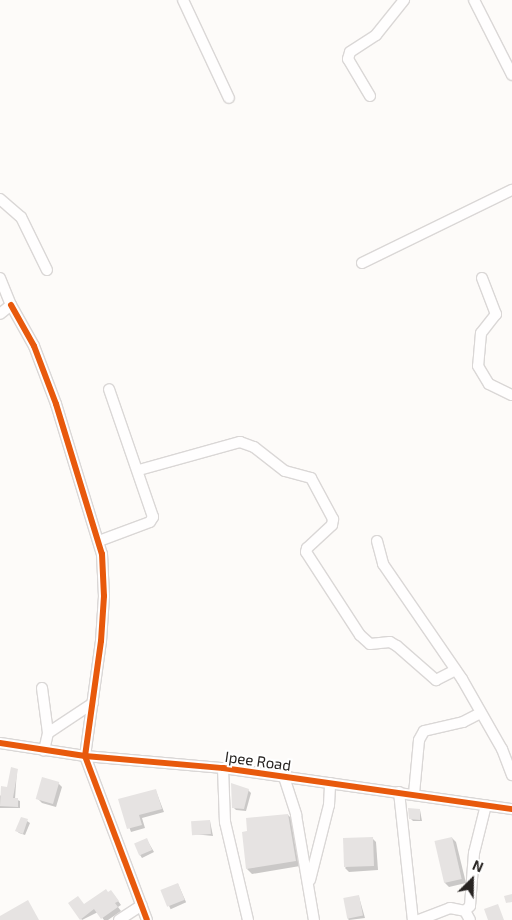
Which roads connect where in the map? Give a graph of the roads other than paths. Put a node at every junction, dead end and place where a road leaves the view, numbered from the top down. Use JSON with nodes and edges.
{"nodes":[{"id":1,"x":183,"y":0,"type":"edge"},
{"id":2,"x":404,"y":0,"type":"edge"},
{"id":3,"x":474,"y":0,"type":"edge"},
{"id":4,"x":512,"y":75,"type":"edge"},
{"id":5,"x":370,"y":96,"type":"dead end"},
{"id":6,"x":229,"y":98,"type":"dead end"},
{"id":7,"x":512,"y":190,"type":"edge"},
{"id":8,"x":0,"y":199,"type":"edge"},
{"id":9,"x":362,"y":263,"type":"dead end"},
{"id":10,"x":47,"y":270,"type":"dead end"},
{"id":11,"x":0,"y":278,"type":"edge"},
{"id":12,"x":482,"y":278,"type":"dead end"},
{"id":13,"x":11,"y":304,"type":"junction"},
{"id":14,"x":0,"y":314,"type":"edge"},
{"id":15,"x":110,"y":389,"type":"dead end"},
{"id":16,"x":512,"y":396,"type":"edge"},
{"id":17,"x":139,"y":470,"type":"junction"},
{"id":18,"x":99,"y":541,"type":"junction"},
{"id":19,"x":377,"y":541,"type":"dead end"},
{"id":20,"x":456,"y":670,"type":"junction"},
{"id":21,"x":42,"y":688,"type":"dead end"},
{"id":22,"x":93,"y":703,"type":"junction"},
{"id":23,"x":479,"y":714,"type":"junction"},
{"id":24,"x":48,"y":732,"type":"junction"},
{"id":25,"x":0,"y":743,"type":"edge"},
{"id":26,"x":44,"y":751,"type":"junction"},
{"id":27,"x":86,"y":756,"type":"junction"},
{"id":28,"x":223,"y":768,"type":"junction"},
{"id":29,"x":512,"y":775,"type":"edge"},
{"id":30,"x":284,"y":777,"type":"junction"},
{"id":31,"x":330,"y":783,"type":"junction"},
{"id":32,"x":399,"y":792,"type":"junction"},
{"id":33,"x":414,"y":794,"type":"junction"},
{"id":34,"x":486,"y":805,"type":"junction"},
{"id":35,"x":512,"y":808,"type":"edge"},
{"id":36,"x":310,"y":882,"type":"junction"},
{"id":37,"x":142,"y":905,"type":"junction"},
{"id":38,"x":468,"y":916,"type":"edge"},
{"id":39,"x":119,"y":920,"type":"edge"},
{"id":40,"x":147,"y":920,"type":"edge"},
{"id":41,"x":248,"y":920,"type":"edge"},
{"id":42,"x":314,"y":920,"type":"edge"},
{"id":43,"x":413,"y":920,"type":"edge"},
{"id":44,"x":419,"y":920,"type":"edge"}],
"edges":[{"from":1,"to":6,"type":"street"},
{"from":2,"to":5,"type":"street"},
{"from":3,"to":4,"type":"street"},
{"from":7,"to":9,"type":"street"},
{"from":8,"to":10,"type":"street"},
{"from":11,"to":13,"type":"street"},
{"from":12,"to":16,"type":"street"},
{"from":13,"to":14,"type":"street"},
{"from":13,"to":18,"type":"street"},
{"from":15,"to":17,"type":"street"},
{"from":17,"to":18,"type":"street"},
{"from":17,"to":20,"type":"street"},
{"from":18,"to":22,"type":"street"},
{"from":19,"to":20,"type":"street"},
{"from":20,"to":23,"type":"street"},
{"from":21,"to":24,"type":"street"},
{"from":22,"to":24,"type":"street"},
{"from":22,"to":27,"type":"street"},
{"from":23,"to":29,"type":"street"},
{"from":23,"to":33,"type":"street"},
{"from":24,"to":26,"type":"street"},
{"from":25,"to":26,"type":"street","name":"Ipee Road"},
{"from":26,"to":27,"type":"street","name":"Ipee Road"},
{"from":27,"to":28,"type":"street","name":"Ipee Road"},
{"from":27,"to":37,"type":"street"},
{"from":28,"to":30,"type":"street","name":"Ipee Road"},
{"from":28,"to":41,"type":"street"},
{"from":30,"to":31,"type":"street","name":"Ipee Road"},
{"from":30,"to":36,"type":"street"},
{"from":31,"to":32,"type":"street","name":"Ipee Road"},
{"from":31,"to":36,"type":"street"},
{"from":32,"to":33,"type":"street","name":"Ipee Road"},
{"from":32,"to":43,"type":"street"},
{"from":33,"to":34,"type":"street","name":"Ipee Road"},
{"from":34,"to":35,"type":"street","name":"Ipee Road"},
{"from":34,"to":38,"type":"street"},
{"from":36,"to":42,"type":"street"},
{"from":37,"to":39,"type":"street"},
{"from":37,"to":40,"type":"street"},
{"from":38,"to":44,"type":"street"}]}
